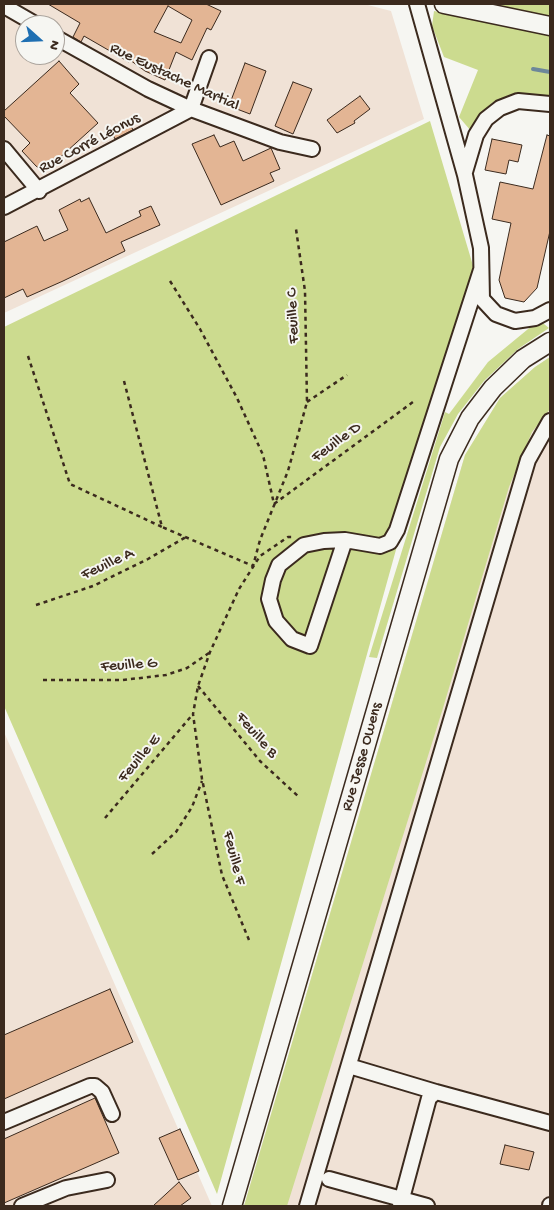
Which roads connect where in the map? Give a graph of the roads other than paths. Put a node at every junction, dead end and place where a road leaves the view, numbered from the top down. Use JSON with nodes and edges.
{"nodes":[{"id":1,"x":417,"y":4,"type":"edge"},
{"id":2,"x":444,"y":4,"type":"edge"},
{"id":3,"x":4,"y":6,"type":"edge"},
{"id":4,"x":20,"y":15,"type":"edge"},
{"id":5,"x":550,"y":26,"type":"edge"},
{"id":6,"x":65,"y":43,"type":"edge"},
{"id":7,"x":209,"y":58,"type":"dead end"},
{"id":8,"x":550,"y":104,"type":"edge"},
{"id":9,"x":191,"y":110,"type":"junction"},
{"id":10,"x":312,"y":148,"type":"dead end"},
{"id":11,"x":4,"y":149,"type":"edge"},
{"id":12,"x":465,"y":175,"type":"junction"},
{"id":13,"x":39,"y":191,"type":"junction"},
{"id":14,"x":4,"y":207,"type":"edge"},
{"id":15,"x":480,"y":270,"type":"junction"},
{"id":16,"x":550,"y":310,"type":"edge"},
{"id":17,"x":550,"y":342,"type":"edge"},
{"id":18,"x":550,"y":421,"type":"edge"},
{"id":19,"x":345,"y":540,"type":"junction"},
{"id":20,"x":349,"y":1066,"type":"junction"},
{"id":21,"x":436,"y":1092,"type":"junction"},
{"id":22,"x":112,"y":1114,"type":"dead end"},
{"id":23,"x":4,"y":1122,"type":"edge"},
{"id":24,"x":550,"y":1124,"type":"edge"},
{"id":25,"x":329,"y":1179,"type":"dead end"},
{"id":26,"x":107,"y":1180,"type":"dead end"},
{"id":27,"x":401,"y":1203,"type":"edge"},
{"id":28,"x":22,"y":1206,"type":"edge"},
{"id":29,"x":232,"y":1206,"type":"edge"},
{"id":30,"x":306,"y":1206,"type":"edge"},
{"id":31,"x":427,"y":1206,"type":"edge"}],
"edges":[{"from":1,"to":12,"type":"street"},
{"from":2,"to":5,"type":"main road"},
{"from":3,"to":4,"type":"street"},
{"from":6,"to":9,"type":"street","name":"Rue Eustache Martial"},
{"from":7,"to":9,"type":"street"},
{"from":8,"to":12,"type":"street"},
{"from":9,"to":10,"type":"street","name":"Rue Eustache Martial"},
{"from":9,"to":13,"type":"street","name":"Rue Corré Léonus"},
{"from":11,"to":13,"type":"street"},
{"from":12,"to":15,"type":"street"},
{"from":13,"to":14,"type":"street","name":"Rue Corré Léonus"},
{"from":15,"to":16,"type":"street"},
{"from":15,"to":19,"type":"street"},
{"from":17,"to":29,"type":"main road","name":"Rue Jesse Owens"},
{"from":18,"to":20,"type":"street"},
{"from":19,"to":19,"type":"street"},
{"from":20,"to":21,"type":"street"},
{"from":20,"to":30,"type":"street"},
{"from":21,"to":24,"type":"street"},
{"from":21,"to":27,"type":"street"},
{"from":22,"to":23,"type":"street"},
{"from":25,"to":27,"type":"street"},
{"from":26,"to":28,"type":"street"},
{"from":27,"to":31,"type":"street"}]}
